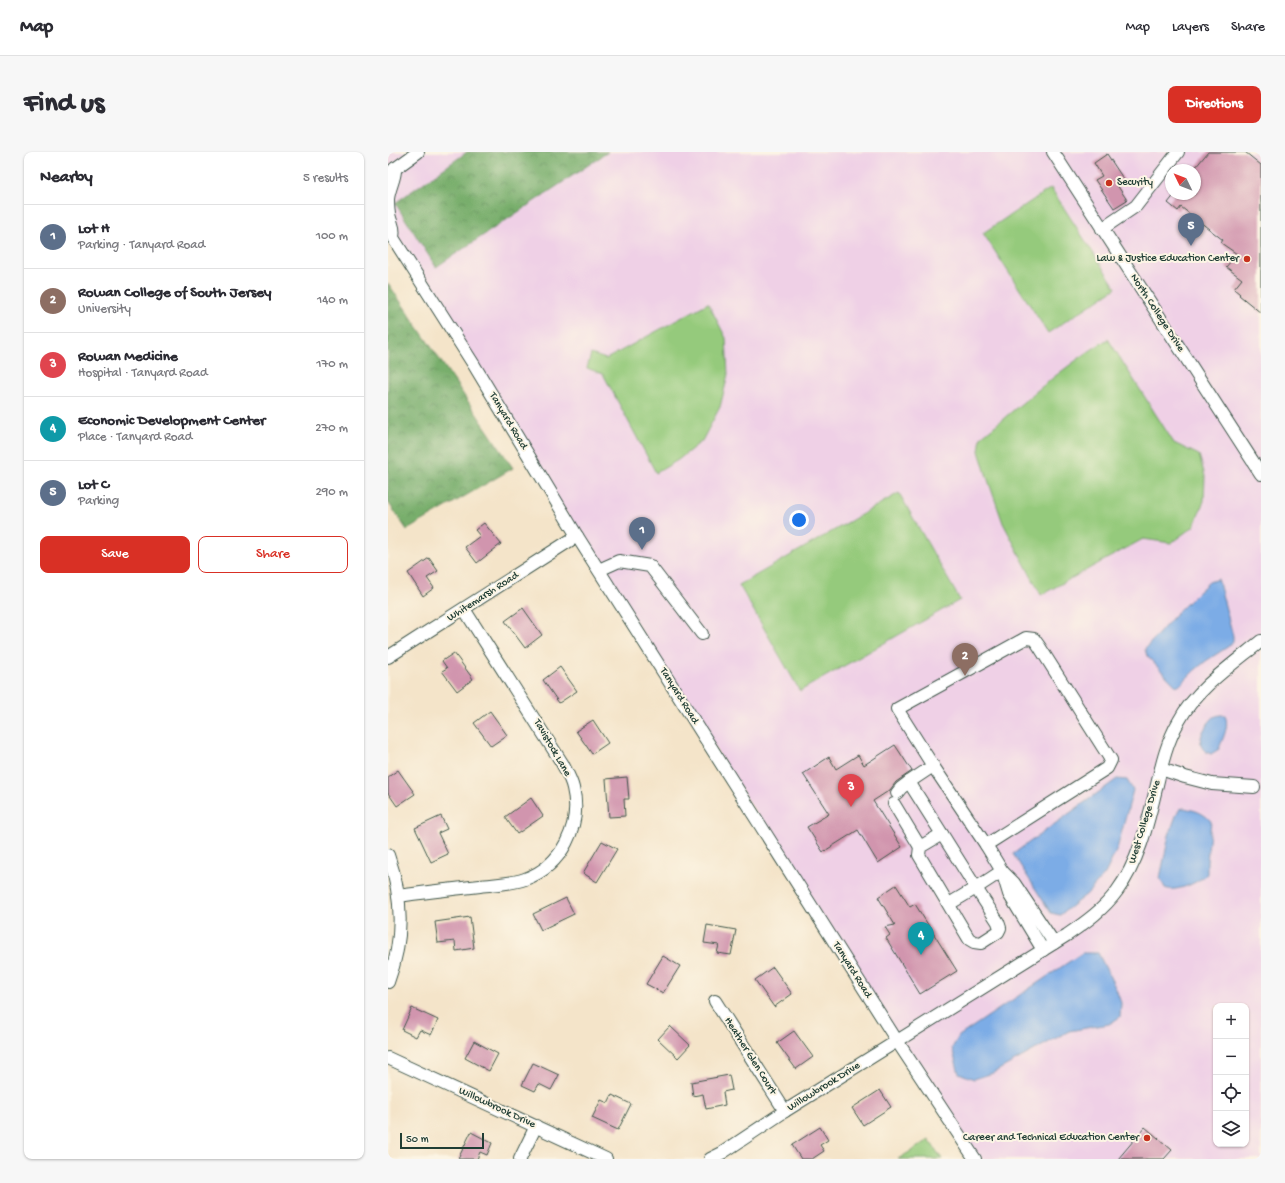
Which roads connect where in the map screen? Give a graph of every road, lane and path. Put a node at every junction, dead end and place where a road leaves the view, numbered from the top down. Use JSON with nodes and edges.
{"nodes":[{"id":1,"x":418,"y":152,"type":"edge"},
{"id":2,"x":1053,"y":152,"type":"edge"},
{"id":3,"x":1178,"y":152,"type":"edge"},
{"id":4,"x":390,"y":169,"type":"edge"},
{"id":5,"x":1102,"y":229,"type":"junction"},
{"id":6,"x":391,"y":234,"type":"edge"},
{"id":7,"x":1261,"y":474,"type":"edge"},
{"id":8,"x":577,"y":536,"type":"junction"},
{"id":9,"x":599,"y":570,"type":"junction"},
{"id":10,"x":464,"y":609,"type":"junction"},
{"id":11,"x":702,"y":634,"type":"dead end"},
{"id":12,"x":1261,"y":641,"type":"edge"},
{"id":13,"x":388,"y":657,"type":"edge"},
{"id":14,"x":933,"y":766,"type":"junction"},
{"id":15,"x":1161,"y":769,"type":"junction"},
{"id":16,"x":909,"y":782,"type":"junction"},
{"id":17,"x":1254,"y":787,"type":"dead end"},
{"id":18,"x":942,"y":834,"type":"junction"},
{"id":19,"x":986,"y":845,"type":"junction"},
{"id":20,"x":920,"y":847,"type":"junction"},
{"id":21,"x":388,"y":855,"type":"edge"},
{"id":22,"x":1002,"y":871,"type":"junction"},
{"id":23,"x":976,"y":888,"type":"junction"},
{"id":24,"x":398,"y":896,"type":"junction"},
{"id":25,"x":949,"y":904,"type":"junction"},
{"id":26,"x":1054,"y":942,"type":"junction"},
{"id":27,"x":1043,"y":950,"type":"junction"},
{"id":28,"x":388,"y":982,"type":"edge"},
{"id":29,"x":715,"y":1000,"type":"dead end"},
{"id":30,"x":898,"y":1041,"type":"junction"},
{"id":31,"x":388,"y":1058,"type":"edge"},
{"id":32,"x":786,"y":1111,"type":"junction"},
{"id":33,"x":536,"y":1126,"type":"junction"},
{"id":34,"x":520,"y":1159,"type":"edge"},
{"id":35,"x":606,"y":1159,"type":"edge"},
{"id":36,"x":710,"y":1159,"type":"edge"},
{"id":37,"x":975,"y":1159,"type":"edge"}],
"edges":[{"from":1,"to":4,"type":"street"},
{"from":2,"to":5,"type":"street","name":"North College Drive"},
{"from":3,"to":5,"type":"street"},
{"from":4,"to":6,"type":"street"},
{"from":5,"to":7,"type":"street","name":"North College Drive"},
{"from":6,"to":8,"type":"street","name":"Tanyard Road"},
{"from":8,"to":9,"type":"street","name":"Tanyard Road"},
{"from":8,"to":10,"type":"street","name":"Whitemarsh Road"},
{"from":9,"to":11,"type":"street"},
{"from":9,"to":30,"type":"street","name":"Tanyard Road"},
{"from":10,"to":13,"type":"street","name":"Whitemarsh Road"},
{"from":10,"to":24,"type":"street","name":"Tavistock Lane"},
{"from":12,"to":15,"type":"street","name":"West College Drive"},
{"from":14,"to":16,"type":"street"},
{"from":14,"to":19,"type":"street"},
{"from":14,"to":19,"type":"street"},
{"from":15,"to":17,"type":"street"},
{"from":15,"to":26,"type":"street","name":"West College Drive"},
{"from":16,"to":18,"type":"street"},
{"from":16,"to":20,"type":"street"},
{"from":18,"to":20,"type":"street"},
{"from":18,"to":23,"type":"street"},
{"from":19,"to":22,"type":"street"},
{"from":20,"to":25,"type":"street"},
{"from":21,"to":24,"type":"street"},
{"from":22,"to":23,"type":"street"},
{"from":22,"to":26,"type":"street"},
{"from":22,"to":27,"type":"street"},
{"from":23,"to":25,"type":"street"},
{"from":23,"to":25,"type":"street"},
{"from":24,"to":28,"type":"street"},
{"from":26,"to":27,"type":"street","name":"West College Drive"},
{"from":27,"to":30,"type":"street","name":"West College Drive"},
{"from":29,"to":32,"type":"street","name":"Heather Glen Court"},
{"from":30,"to":32,"type":"street","name":"Willowbrook Drive"},
{"from":30,"to":37,"type":"street","name":"Tanyard Road"},
{"from":31,"to":33,"type":"street","name":"Willowbrook Drive"},
{"from":32,"to":36,"type":"street","name":"Willowbrook Drive"},
{"from":33,"to":34,"type":"street"},
{"from":33,"to":35,"type":"street","name":"Willowbrook Drive"}]}
